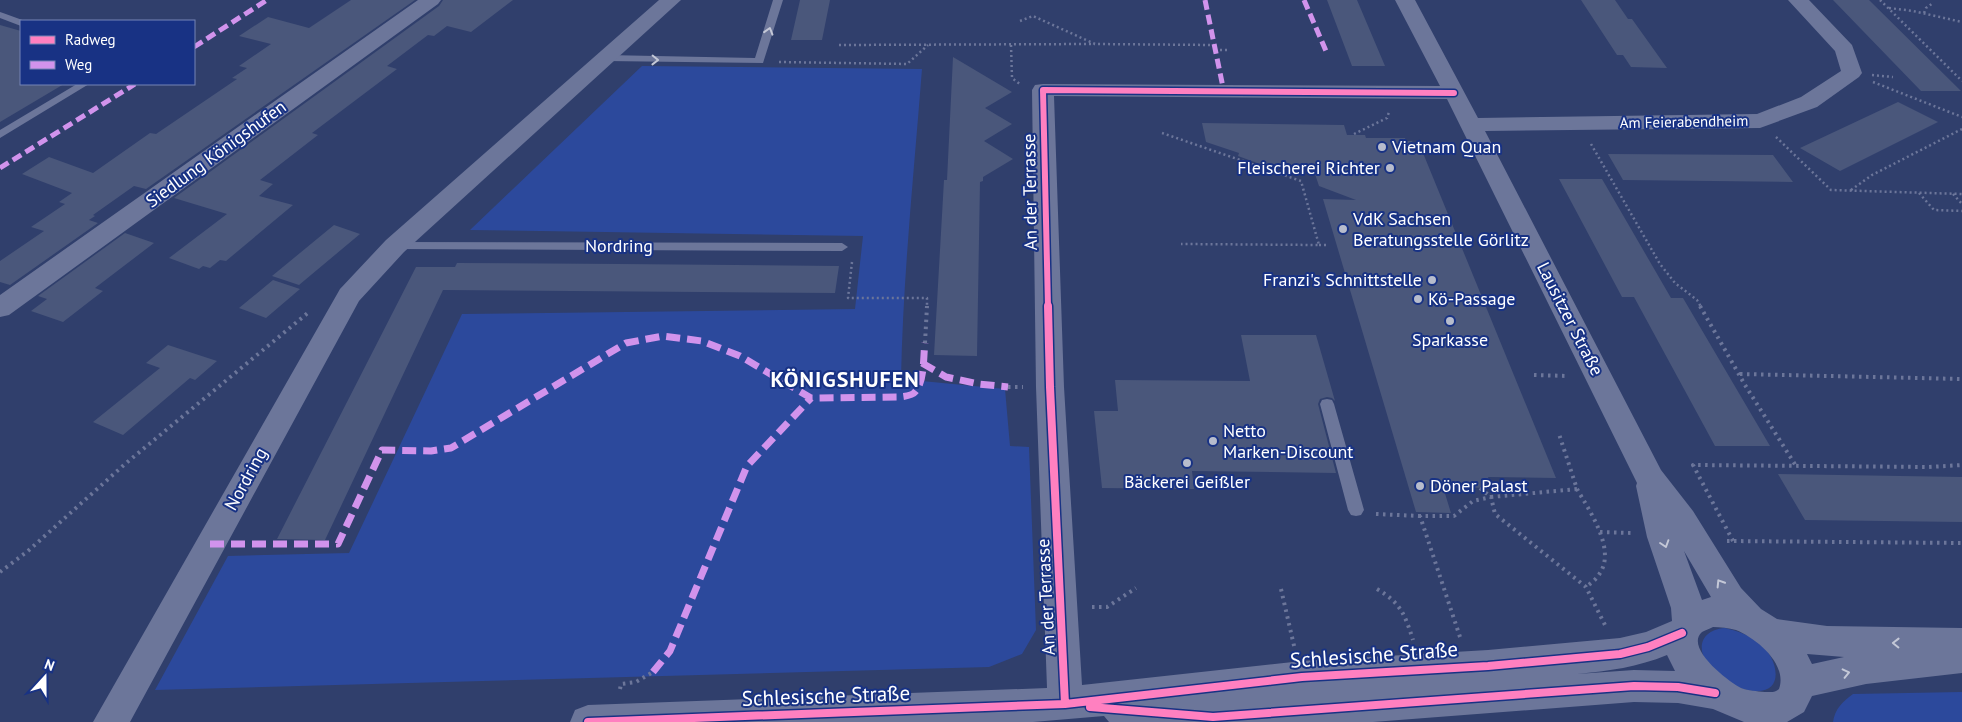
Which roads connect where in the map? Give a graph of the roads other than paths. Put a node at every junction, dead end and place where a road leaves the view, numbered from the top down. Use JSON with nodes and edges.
{"nodes":[{"id":1,"x":431,"y":0,"type":"edge"},
{"id":2,"x":671,"y":0,"type":"edge"},
{"id":3,"x":778,"y":0,"type":"edge"},
{"id":4,"x":1405,"y":0,"type":"edge"},
{"id":5,"x":1798,"y":0,"type":"edge"},
{"id":6,"x":0,"y":15,"type":"edge"},
{"id":7,"x":20,"y":23,"type":"edge"},
{"id":8,"x":606,"y":58,"type":"junction"},
{"id":9,"x":82,"y":85,"type":"edge"},
{"id":10,"x":1454,"y":93,"type":"junction"},
{"id":11,"x":1471,"y":125,"type":"junction"},
{"id":12,"x":0,"y":135,"type":"edge"},
{"id":13,"x":395,"y":246,"type":"junction"},
{"id":14,"x":842,"y":247,"type":"road end"},
{"id":15,"x":0,"y":308,"type":"edge"},
{"id":16,"x":1327,"y":404,"type":"dead end"},
{"id":17,"x":1650,"y":479,"type":"junction"},
{"id":18,"x":1356,"y":510,"type":"road end"},
{"id":19,"x":1686,"y":627,"type":"junction"},
{"id":20,"x":1760,"y":627,"type":"junction"},
{"id":21,"x":1962,"y":644,"type":"edge"},
{"id":22,"x":1962,"y":659,"type":"edge"},
{"id":23,"x":1793,"y":703,"type":"edge"},
{"id":24,"x":1065,"y":704,"type":"junction"},
{"id":25,"x":1735,"y":706,"type":"edge"},
{"id":26,"x":111,"y":722,"type":"edge"},
{"id":27,"x":588,"y":722,"type":"edge"}],
"edges":[{"from":1,"to":15,"type":"street","name":"Siedlung Königshufen"},
{"from":2,"to":8,"type":"street","name":"Nordring"},
{"from":8,"to":3,"type":"lane","one_way":true},
{"from":4,"to":10,"type":"street","name":"Lausitzer Straße"},
{"from":5,"to":11,"type":"street","name":"Am Feierabendheim"},
{"from":6,"to":7,"type":"lane"},
{"from":8,"to":13,"type":"street","name":"Nordring"},
{"from":9,"to":12,"type":"lane"},
{"from":10,"to":11,"type":"street","name":"Lausitzer Straße"},
{"from":10,"to":24,"type":"street","name":"An der Terrasse"},
{"from":11,"to":17,"type":"street","name":"Lausitzer Straße"},
{"from":13,"to":14,"type":"lane","name":"Nordring"},
{"from":13,"to":26,"type":"street","name":"Nordring"},
{"from":16,"to":18,"type":"lane"},
{"from":17,"to":19,"type":"street","name":"Lausitzer Straße","one_way":true},
{"from":20,"to":17,"type":"street","name":"Lausitzer Straße","one_way":true},
{"from":19,"to":20,"type":"street"},
{"from":19,"to":24,"type":"street","name":"Schlesische Straße"},
{"from":19,"to":25,"type":"street"},
{"from":21,"to":20,"type":"street","one_way":true},
{"from":20,"to":23,"type":"street"},
{"from":23,"to":22,"type":"street","one_way":true},
{"from":23,"to":25,"type":"street"},
{"from":24,"to":25,"type":"street","name":"Schlesische Straße"},
{"from":24,"to":27,"type":"street","name":"Schlesische Straße"}]}
